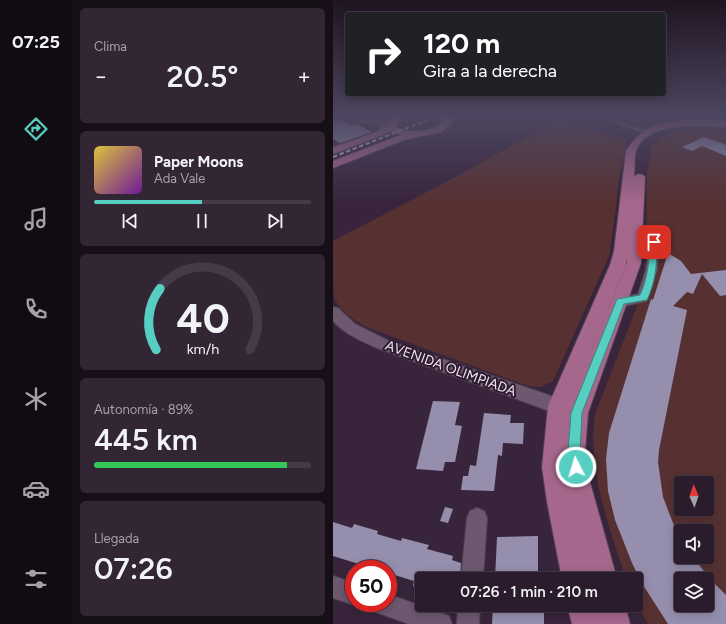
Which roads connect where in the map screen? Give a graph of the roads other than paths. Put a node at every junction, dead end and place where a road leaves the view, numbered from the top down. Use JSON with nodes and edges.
{"nodes":[{"id":1,"x":351,"y":144,"type":"edge"},
{"id":2,"x":386,"y":144,"type":"edge"},
{"id":3,"x":635,"y":144,"type":"edge"},
{"id":4,"x":645,"y":144,"type":"edge"},
{"id":5,"x":333,"y":151,"type":"edge"},
{"id":6,"x":333,"y":165,"type":"edge"},
{"id":7,"x":335,"y":318,"type":"edge"},
{"id":8,"x":567,"y":410,"type":"junction"},
{"id":9,"x":477,"y":518,"type":"dead end"},
{"id":10,"x":473,"y":572,"type":"edge"},
{"id":11,"x":574,"y":572,"type":"edge"},
{"id":12,"x":601,"y":572,"type":"edge"},
{"id":13,"x":333,"y":586,"type":"edge"},
{"id":14,"x":345,"y":591,"type":"edge"},
{"id":15,"x":397,"y":609,"type":"edge"},
{"id":16,"x":469,"y":612,"type":"edge"},
{"id":17,"x":584,"y":612,"type":"edge"},
{"id":18,"x":612,"y":612,"type":"edge"},
{"id":19,"x":441,"y":624,"type":"edge"},
{"id":20,"x":468,"y":624,"type":"edge"},
{"id":21,"x":587,"y":624,"type":"edge"},
{"id":22,"x":615,"y":624,"type":"edge"}],
"edges":[{"from":1,"to":5,"type":"main road"},
{"from":2,"to":6,"type":"main road"},
{"from":3,"to":8,"type":"main road"},
{"from":4,"to":8,"type":"main road"},
{"from":7,"to":8,"type":"street","name":"AVENIDA OLIMPIADA"},
{"from":8,"to":11,"type":"main road"},
{"from":8,"to":12,"type":"main road"},
{"from":9,"to":10,"type":"street"},
{"from":13,"to":14,"type":"street"},
{"from":15,"to":19,"type":"street"},
{"from":16,"to":20,"type":"street"},
{"from":17,"to":21,"type":"main road"},
{"from":18,"to":22,"type":"main road"}]}
